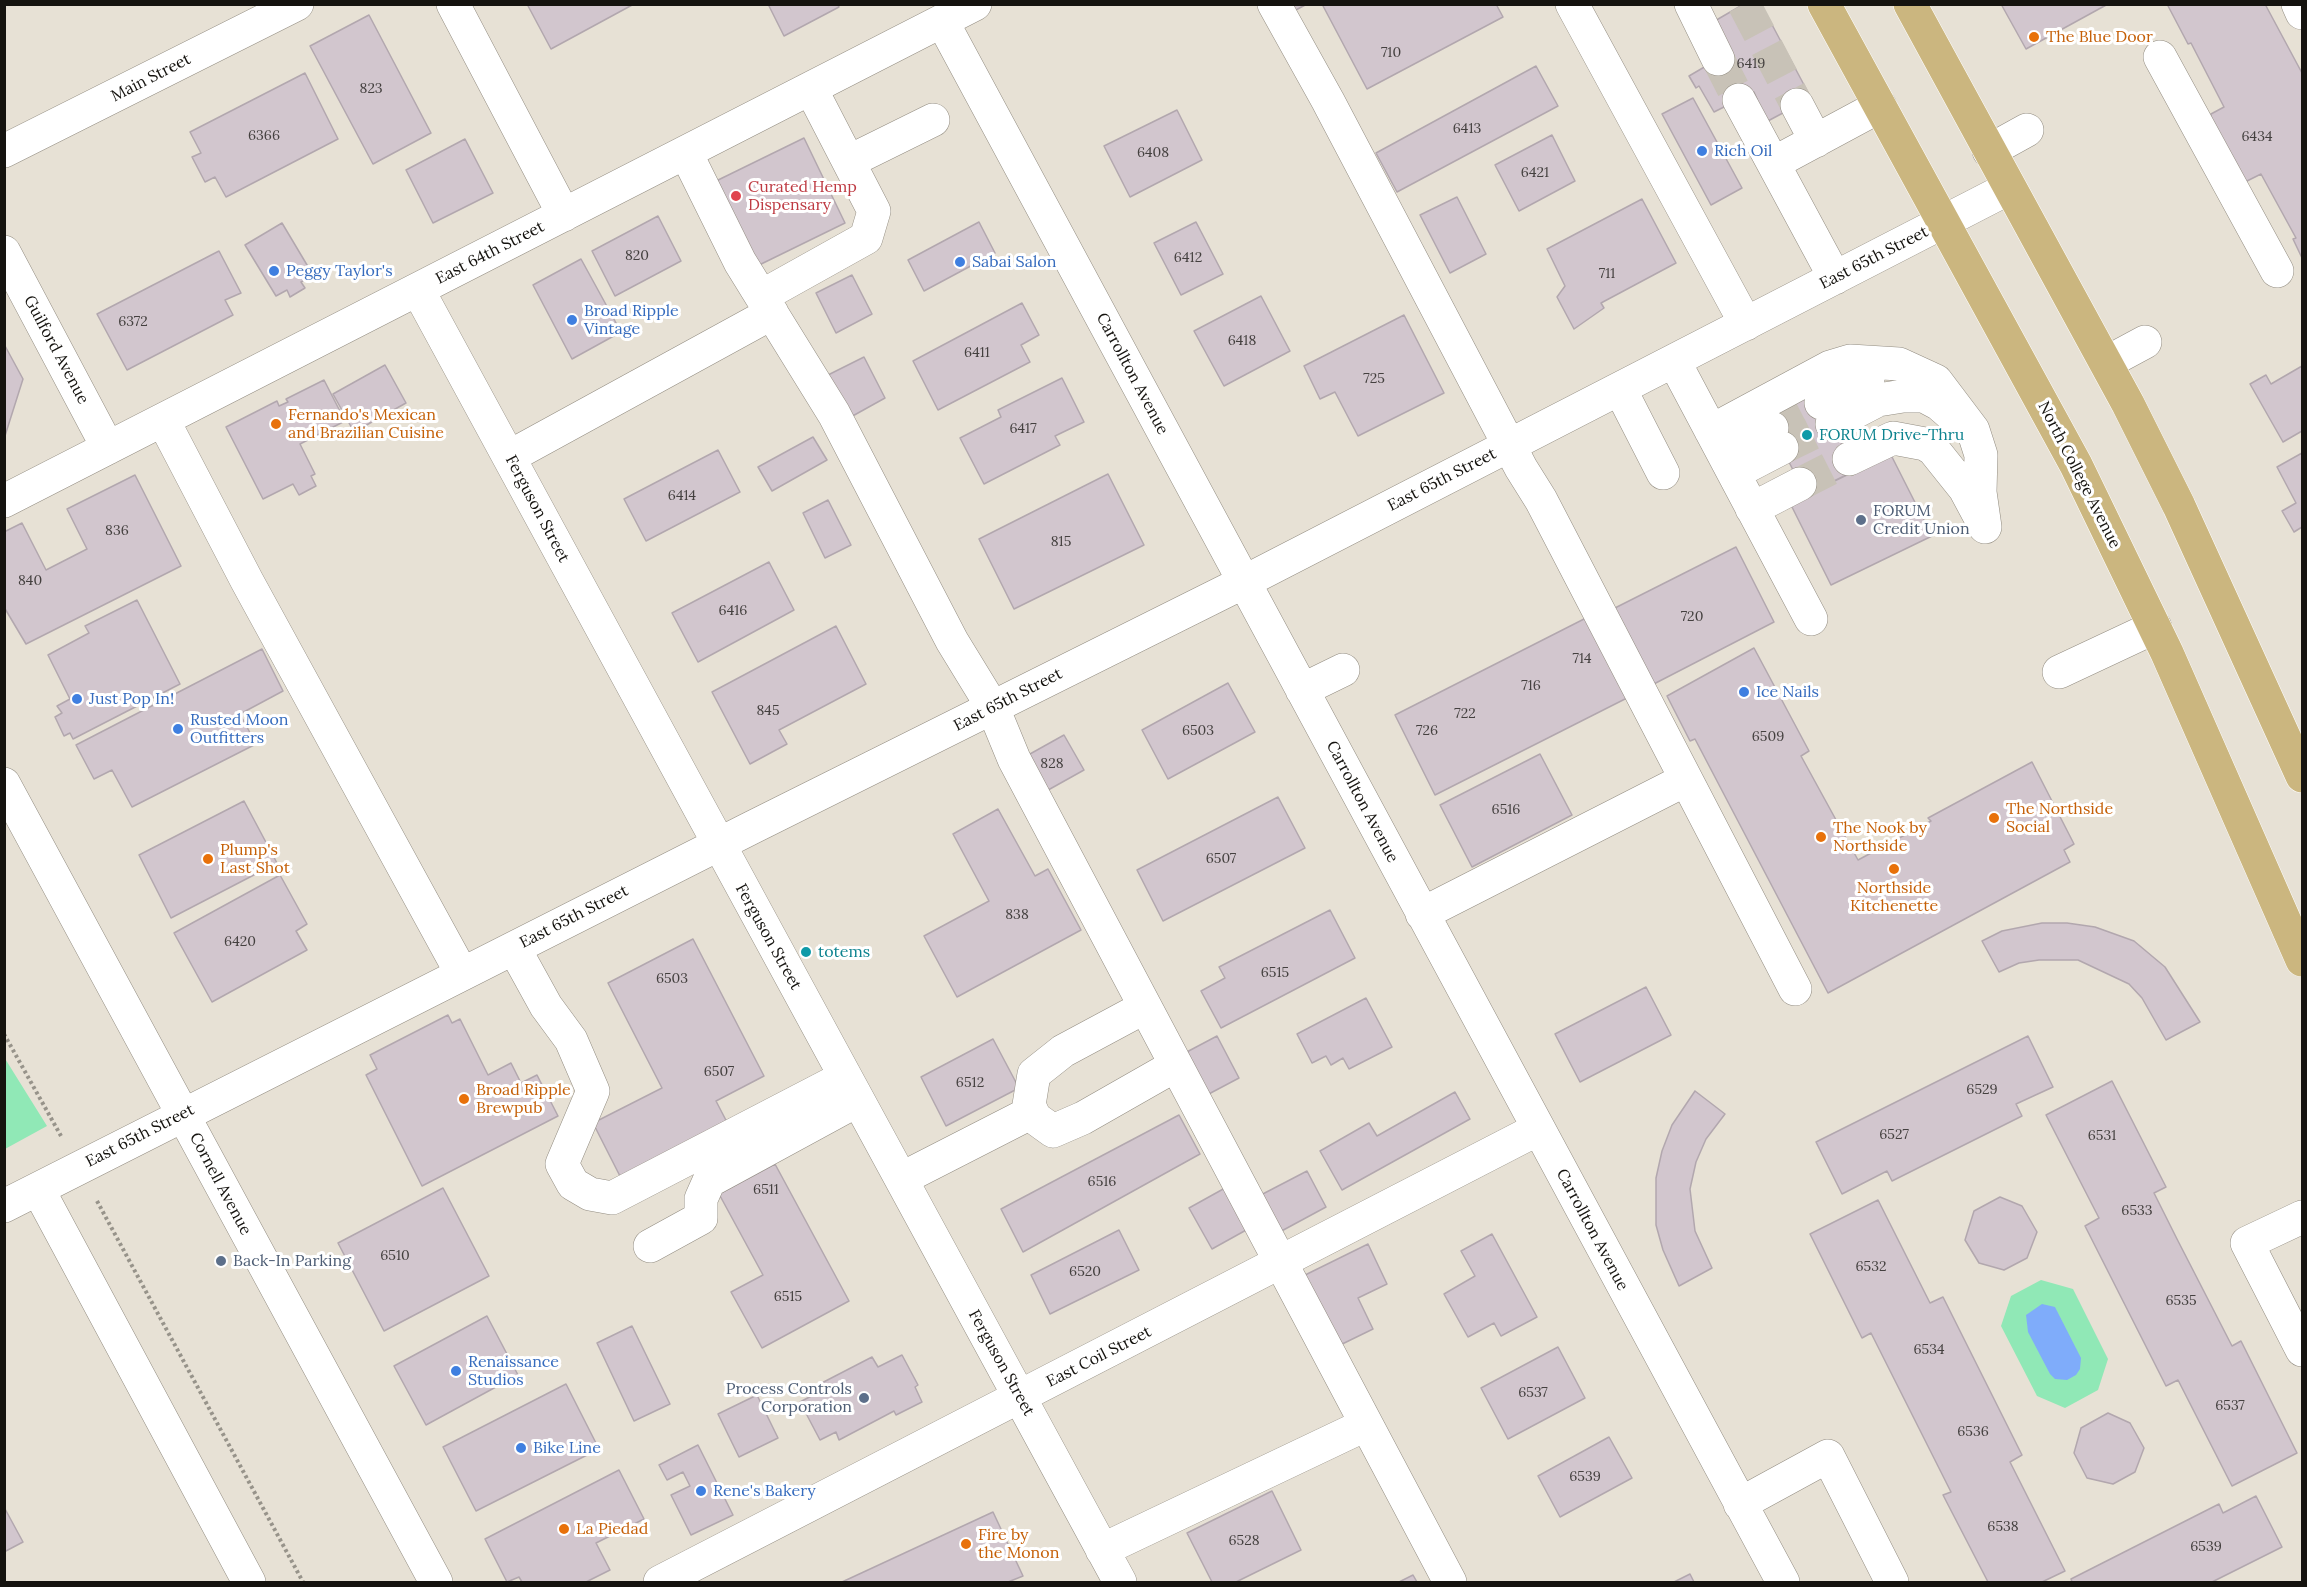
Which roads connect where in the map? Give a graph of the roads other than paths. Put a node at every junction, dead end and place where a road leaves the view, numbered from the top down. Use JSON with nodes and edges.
{"nodes":[{"id":1,"x":297,"y":4,"type":"edge"},
{"id":2,"x":453,"y":4,"type":"edge"},
{"id":3,"x":975,"y":4,"type":"edge"},
{"id":4,"x":1274,"y":4,"type":"edge"},
{"id":5,"x":1572,"y":4,"type":"edge"},
{"id":6,"x":1824,"y":4,"type":"edge"},
{"id":7,"x":1910,"y":4,"type":"edge"},
{"id":8,"x":2298,"y":4,"type":"edge"},
{"id":9,"x":2302,"y":13,"type":"edge"},
{"id":10,"x":1697,"y":17,"type":"edge"},
{"id":11,"x":942,"y":21,"type":"junction"},
{"id":12,"x":2160,"y":57,"type":"dead end"},
{"id":13,"x":1710,"y":64,"type":"tunnel mouth"},
{"id":14,"x":811,"y":89,"type":"junction"},
{"id":15,"x":1731,"y":104,"type":"tunnel mouth"},
{"id":16,"x":1797,"y":105,"type":"tunnel mouth"},
{"id":17,"x":1880,"y":106,"type":"junction"},
{"id":18,"x":933,"y":120,"type":"dead end"},
{"id":19,"x":2027,"y":130,"type":"dead end"},
{"id":20,"x":1816,"y":141,"type":"junction"},
{"id":21,"x":4,"y":151,"type":"edge"},
{"id":22,"x":1989,"y":151,"type":"junction"},
{"id":23,"x":686,"y":153,"type":"junction"},
{"id":24,"x":850,"y":161,"type":"junction"},
{"id":25,"x":1774,"y":163,"type":"junction"},
{"id":26,"x":2009,"y":188,"type":"junction"},
{"id":27,"x":564,"y":215,"type":"junction"},
{"id":28,"x":1943,"y":223,"type":"junction"},
{"id":29,"x":4,"y":252,"type":"edge"},
{"id":30,"x":2277,"y":271,"type":"dead end"},
{"id":31,"x":1835,"y":278,"type":"junction"},
{"id":32,"x":418,"y":290,"type":"junction"},
{"id":33,"x":767,"y":305,"type":"junction"},
{"id":34,"x":1746,"y":324,"type":"junction"},
{"id":35,"x":2145,"y":342,"type":"dead end"},
{"id":36,"x":1674,"y":361,"type":"junction"},
{"id":37,"x":2106,"y":363,"type":"junction"},
{"id":38,"x":1923,"y":374,"type":"junction"},
{"id":39,"x":1620,"y":389,"type":"junction"},
{"id":40,"x":163,"y":420,"type":"junction"},
{"id":41,"x":1836,"y":432,"type":"junction"},
{"id":42,"x":1510,"y":446,"type":"junction"},
{"id":43,"x":108,"y":448,"type":"junction"},
{"id":44,"x":509,"y":457,"type":"junction"},
{"id":45,"x":1733,"y":472,"type":"junction"},
{"id":46,"x":1663,"y":473,"type":"dead end"},
{"id":47,"x":1972,"y":490,"type":"junction"},
{"id":48,"x":4,"y":501,"type":"edge"},
{"id":49,"x":1985,"y":527,"type":"dead end"},
{"id":50,"x":1244,"y":582,"type":"junction"},
{"id":51,"x":1811,"y":620,"type":"dead end"},
{"id":52,"x":2155,"y":627,"type":"junction"},
{"id":53,"x":1343,"y":670,"type":"dead end"},
{"id":54,"x":2059,"y":672,"type":"dead end"},
{"id":55,"x":1302,"y":690,"type":"junction"},
{"id":56,"x":993,"y":708,"type":"junction"},
{"id":57,"x":2302,"y":776,"type":"edge"},
{"id":58,"x":1685,"y":780,"type":"junction"},
{"id":59,"x":4,"y":784,"type":"edge"},
{"id":60,"x":718,"y":844,"type":"junction"},
{"id":61,"x":1422,"y":914,"type":"junction"},
{"id":62,"x":514,"y":948,"type":"junction"},
{"id":63,"x":2302,"y":960,"type":"edge"},
{"id":64,"x":462,"y":974,"type":"junction"},
{"id":65,"x":1795,"y":989,"type":"dead end"},
{"id":66,"x":1145,"y":1007,"type":"junction"},
{"id":67,"x":1176,"y":1065,"type":"junction"},
{"id":68,"x":851,"y":1088,"type":"junction"},
{"id":69,"x":1032,"y":1112,"type":"junction"},
{"id":70,"x":183,"y":1114,"type":"junction"},
{"id":71,"x":1538,"y":1129,"type":"junction"},
{"id":72,"x":901,"y":1179,"type":"junction"},
{"id":73,"x":38,"y":1189,"type":"junction"},
{"id":74,"x":4,"y":1206,"type":"edge"},
{"id":75,"x":2302,"y":1217,"type":"edge"},
{"id":76,"x":650,"y":1246,"type":"dead end"},
{"id":77,"x":1281,"y":1263,"type":"junction"},
{"id":78,"x":2302,"y":1350,"type":"edge"},
{"id":79,"x":1020,"y":1398,"type":"junction"},
{"id":80,"x":1365,"y":1425,"type":"junction"},
{"id":81,"x":1740,"y":1504,"type":"junction"},
{"id":82,"x":1102,"y":1550,"type":"junction"},
{"id":83,"x":249,"y":1582,"type":"edge"},
{"id":84,"x":436,"y":1582,"type":"edge"},
{"id":85,"x":660,"y":1582,"type":"edge"},
{"id":86,"x":1120,"y":1582,"type":"edge"},
{"id":87,"x":1449,"y":1582,"type":"edge"},
{"id":88,"x":1783,"y":1582,"type":"edge"},
{"id":89,"x":1892,"y":1582,"type":"edge"}],
"edges":[{"from":1,"to":21,"type":"street","name":"Main Street"},
{"from":2,"to":27,"type":"street"},
{"from":3,"to":11,"type":"street","name":"East 64th Street"},
{"from":4,"to":42,"type":"street"},
{"from":5,"to":34,"type":"street"},
{"from":6,"to":17,"type":"main road","name":"North College Avenue"},
{"from":7,"to":22,"type":"main road"},
{"from":8,"to":9,"type":"street"},
{"from":10,"to":13,"type":"street"},
{"from":11,"to":14,"type":"street","name":"East 64th Street"},
{"from":11,"to":50,"type":"street","name":"Carrollton Avenue"},
{"from":12,"to":30,"type":"street"},
{"from":14,"to":23,"type":"street","name":"East 64th Street"},
{"from":14,"to":24,"type":"street"},
{"from":15,"to":25,"type":"street"},
{"from":16,"to":20,"type":"street"},
{"from":17,"to":20,"type":"street"},
{"from":17,"to":28,"type":"main road","name":"North College Avenue"},
{"from":18,"to":24,"type":"street"},
{"from":19,"to":22,"type":"street"},
{"from":20,"to":25,"type":"street"},
{"from":22,"to":26,"type":"main road"},
{"from":23,"to":27,"type":"street","name":"East 64th Street"},
{"from":23,"to":33,"type":"street"},
{"from":24,"to":33,"type":"street"},
{"from":25,"to":31,"type":"street"},
{"from":26,"to":28,"type":"street","name":"East 65th Street"},
{"from":26,"to":37,"type":"main road"},
{"from":27,"to":32,"type":"street","name":"East 64th Street"},
{"from":28,"to":31,"type":"street","name":"East 65th Street"},
{"from":28,"to":52,"type":"main road","name":"North College Avenue"},
{"from":29,"to":43,"type":"street","name":"Guilford Avenue"},
{"from":31,"to":34,"type":"street","name":"East 65th Street"},
{"from":32,"to":40,"type":"street","name":"East 64th Street"},
{"from":32,"to":44,"type":"street","name":"Ferguson Street"},
{"from":33,"to":44,"type":"street"},
{"from":33,"to":56,"type":"street"},
{"from":34,"to":36,"type":"street","name":"East 65th Street"},
{"from":35,"to":37,"type":"street"},
{"from":36,"to":39,"type":"street","name":"East 65th Street"},
{"from":36,"to":45,"type":"street"},
{"from":37,"to":57,"type":"main road"},
{"from":38,"to":41,"type":"street"},
{"from":38,"to":45,"type":"street"},
{"from":38,"to":47,"type":"street"},
{"from":39,"to":42,"type":"street","name":"East 65th Street"},
{"from":39,"to":46,"type":"street"},
{"from":40,"to":43,"type":"street","name":"East 64th Street"},
{"from":40,"to":64,"type":"street"},
{"from":41,"to":47,"type":"street"},
{"from":41,"to":47,"type":"street"},
{"from":42,"to":50,"type":"street","name":"East 65th Street"},
{"from":42,"to":58,"type":"street"},
{"from":43,"to":48,"type":"street","name":"East 64th Street"},
{"from":44,"to":60,"type":"street","name":"Ferguson Street"},
{"from":45,"to":45,"type":"street"},
{"from":45,"to":51,"type":"street"},
{"from":47,"to":49,"type":"street"},
{"from":50,"to":55,"type":"street","name":"Carrollton Avenue"},
{"from":50,"to":56,"type":"street","name":"East 65th Street"},
{"from":52,"to":54,"type":"street"},
{"from":52,"to":63,"type":"main road","name":"North College Avenue"},
{"from":53,"to":55,"type":"street"},
{"from":55,"to":61,"type":"street","name":"Carrollton Avenue"},
{"from":56,"to":60,"type":"street","name":"East 65th Street"},
{"from":56,"to":66,"type":"street"},
{"from":58,"to":61,"type":"street"},
{"from":58,"to":65,"type":"street"},
{"from":59,"to":70,"type":"street","name":"Cornell Avenue"},
{"from":60,"to":62,"type":"street","name":"East 65th Street"},
{"from":60,"to":68,"type":"street","name":"Ferguson Street"},
{"from":61,"to":71,"type":"street","name":"Carrollton Avenue"},
{"from":62,"to":64,"type":"street","name":"East 65th Street"},
{"from":62,"to":68,"type":"street"},
{"from":64,"to":70,"type":"street","name":"East 65th Street"},
{"from":66,"to":67,"type":"street"},
{"from":66,"to":69,"type":"street"},
{"from":67,"to":69,"type":"street"},
{"from":67,"to":77,"type":"street"},
{"from":68,"to":72,"type":"street","name":"Ferguson Street"},
{"from":68,"to":76,"type":"street"},
{"from":69,"to":72,"type":"street"},
{"from":70,"to":73,"type":"street","name":"East 65th Street"},
{"from":70,"to":84,"type":"street","name":"Cornell Avenue"},
{"from":71,"to":77,"type":"street","name":"East Coil Street"},
{"from":71,"to":81,"type":"street","name":"Carrollton Avenue"},
{"from":72,"to":79,"type":"street","name":"Ferguson Street"},
{"from":73,"to":74,"type":"street","name":"East 65th Street"},
{"from":73,"to":83,"type":"street"},
{"from":75,"to":78,"type":"street"},
{"from":77,"to":79,"type":"street","name":"East Coil Street"},
{"from":77,"to":80,"type":"street"},
{"from":79,"to":82,"type":"street","name":"Ferguson Street"},
{"from":79,"to":85,"type":"street","name":"East Coil Street"},
{"from":80,"to":82,"type":"street"},
{"from":80,"to":87,"type":"street"},
{"from":81,"to":88,"type":"street","name":"Carrollton Avenue"},
{"from":81,"to":89,"type":"street"},
{"from":82,"to":86,"type":"street","name":"Ferguson Street"}]}
